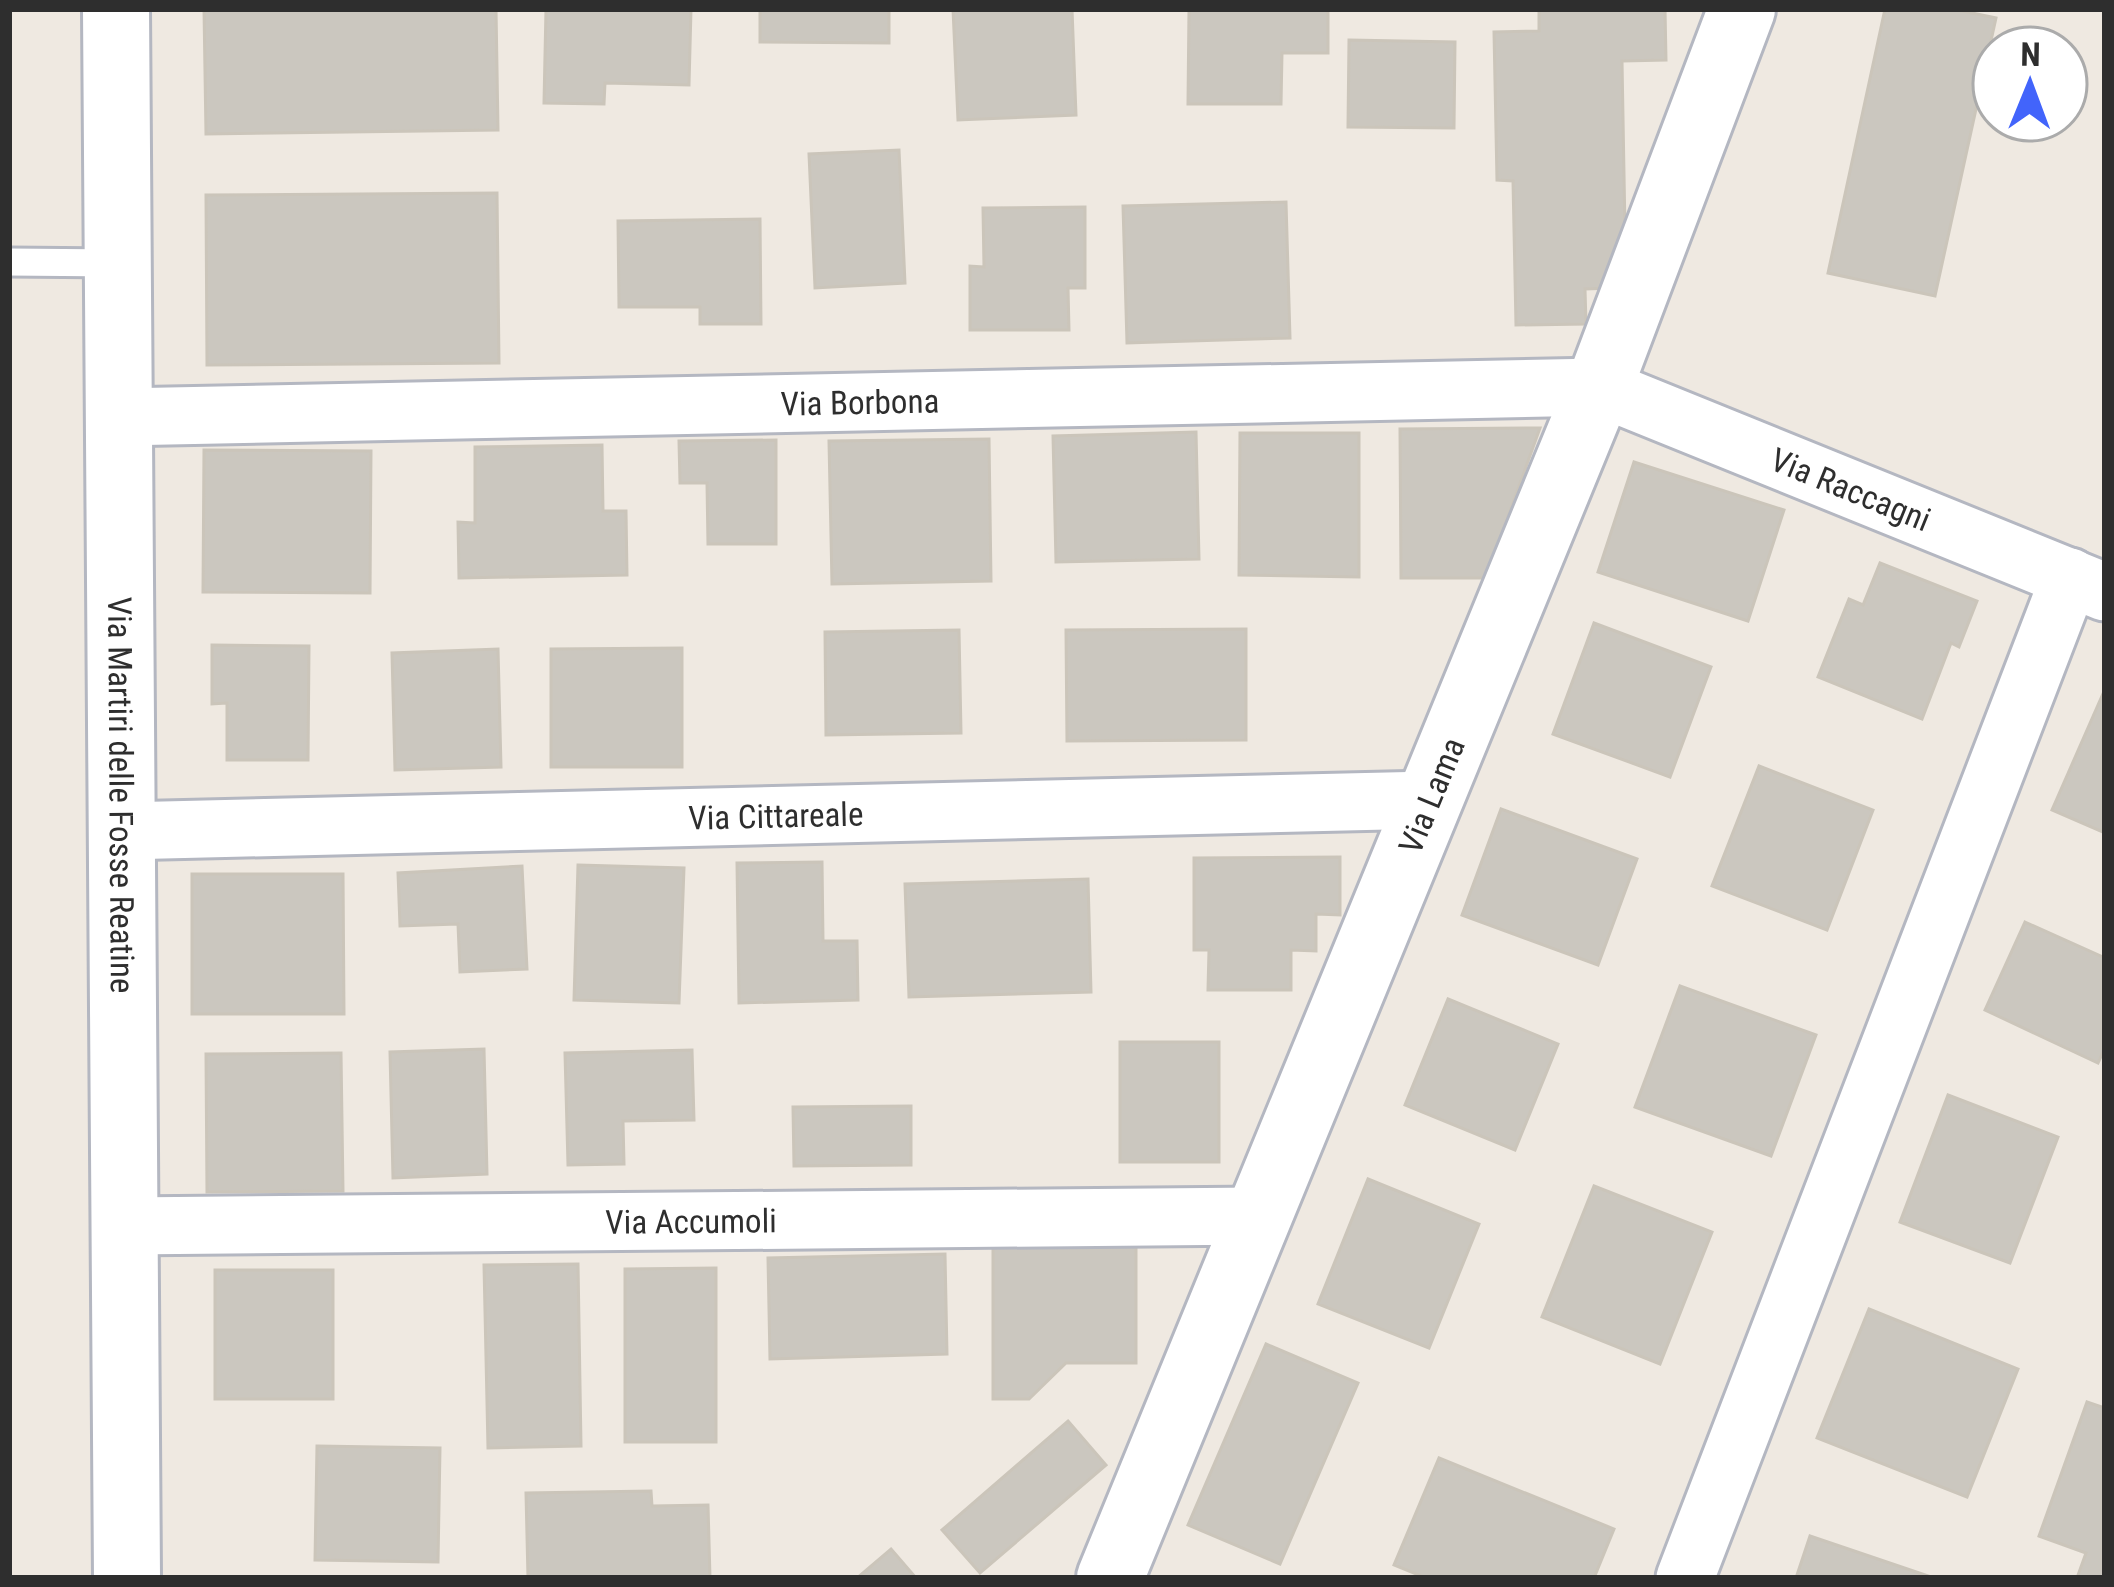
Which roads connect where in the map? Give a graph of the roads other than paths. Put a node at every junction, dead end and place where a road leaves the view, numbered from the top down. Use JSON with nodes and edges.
{"nodes":[{"id":1,"x":116,"y":9,"type":"edge"},
{"id":2,"x":1742,"y":9,"type":"edge"},
{"id":3,"x":9,"y":262,"type":"edge"},
{"id":4,"x":117,"y":263,"type":"junction"},
{"id":5,"x":1599,"y":387,"type":"junction"},
{"id":6,"x":119,"y":417,"type":"junction"},
{"id":7,"x":2087,"y":585,"type":"edge"},
{"id":8,"x":1430,"y":800,"type":"junction"},
{"id":9,"x":122,"y":830,"type":"junction"},
{"id":10,"x":1259,"y":1216,"type":"junction"},
{"id":11,"x":124,"y":1226,"type":"junction"},
{"id":12,"x":127,"y":1578,"type":"edge"},
{"id":13,"x":1110,"y":1578,"type":"edge"},
{"id":14,"x":1685,"y":1578,"type":"edge"}],
"edges":[{"from":1,"to":4,"type":"main road","name":"Via Martiri delle Fosse Reatine"},
{"from":2,"to":5,"type":"main road","name":"Via Lama"},
{"from":3,"to":4,"type":"lane"},
{"from":4,"to":6,"type":"main road","name":"Via Martiri delle Fosse Reatine"},
{"from":5,"to":6,"type":"street","name":"Via Borbona"},
{"from":5,"to":7,"type":"street","name":"Via Raccagni"},
{"from":5,"to":8,"type":"main road","name":"Via Lama"},
{"from":6,"to":9,"type":"main road","name":"Via Martiri delle Fosse Reatine"},
{"from":7,"to":14,"type":"street"},
{"from":8,"to":9,"type":"street","name":"Via Cittareale"},
{"from":8,"to":10,"type":"main road","name":"Via Lama"},
{"from":9,"to":11,"type":"main road","name":"Via Martiri delle Fosse Reatine"},
{"from":10,"to":11,"type":"street","name":"Via Accumoli"},
{"from":10,"to":13,"type":"main road","name":"Via Lama"},
{"from":11,"to":12,"type":"main road","name":"Via Martiri delle Fosse Reatine"}]}
